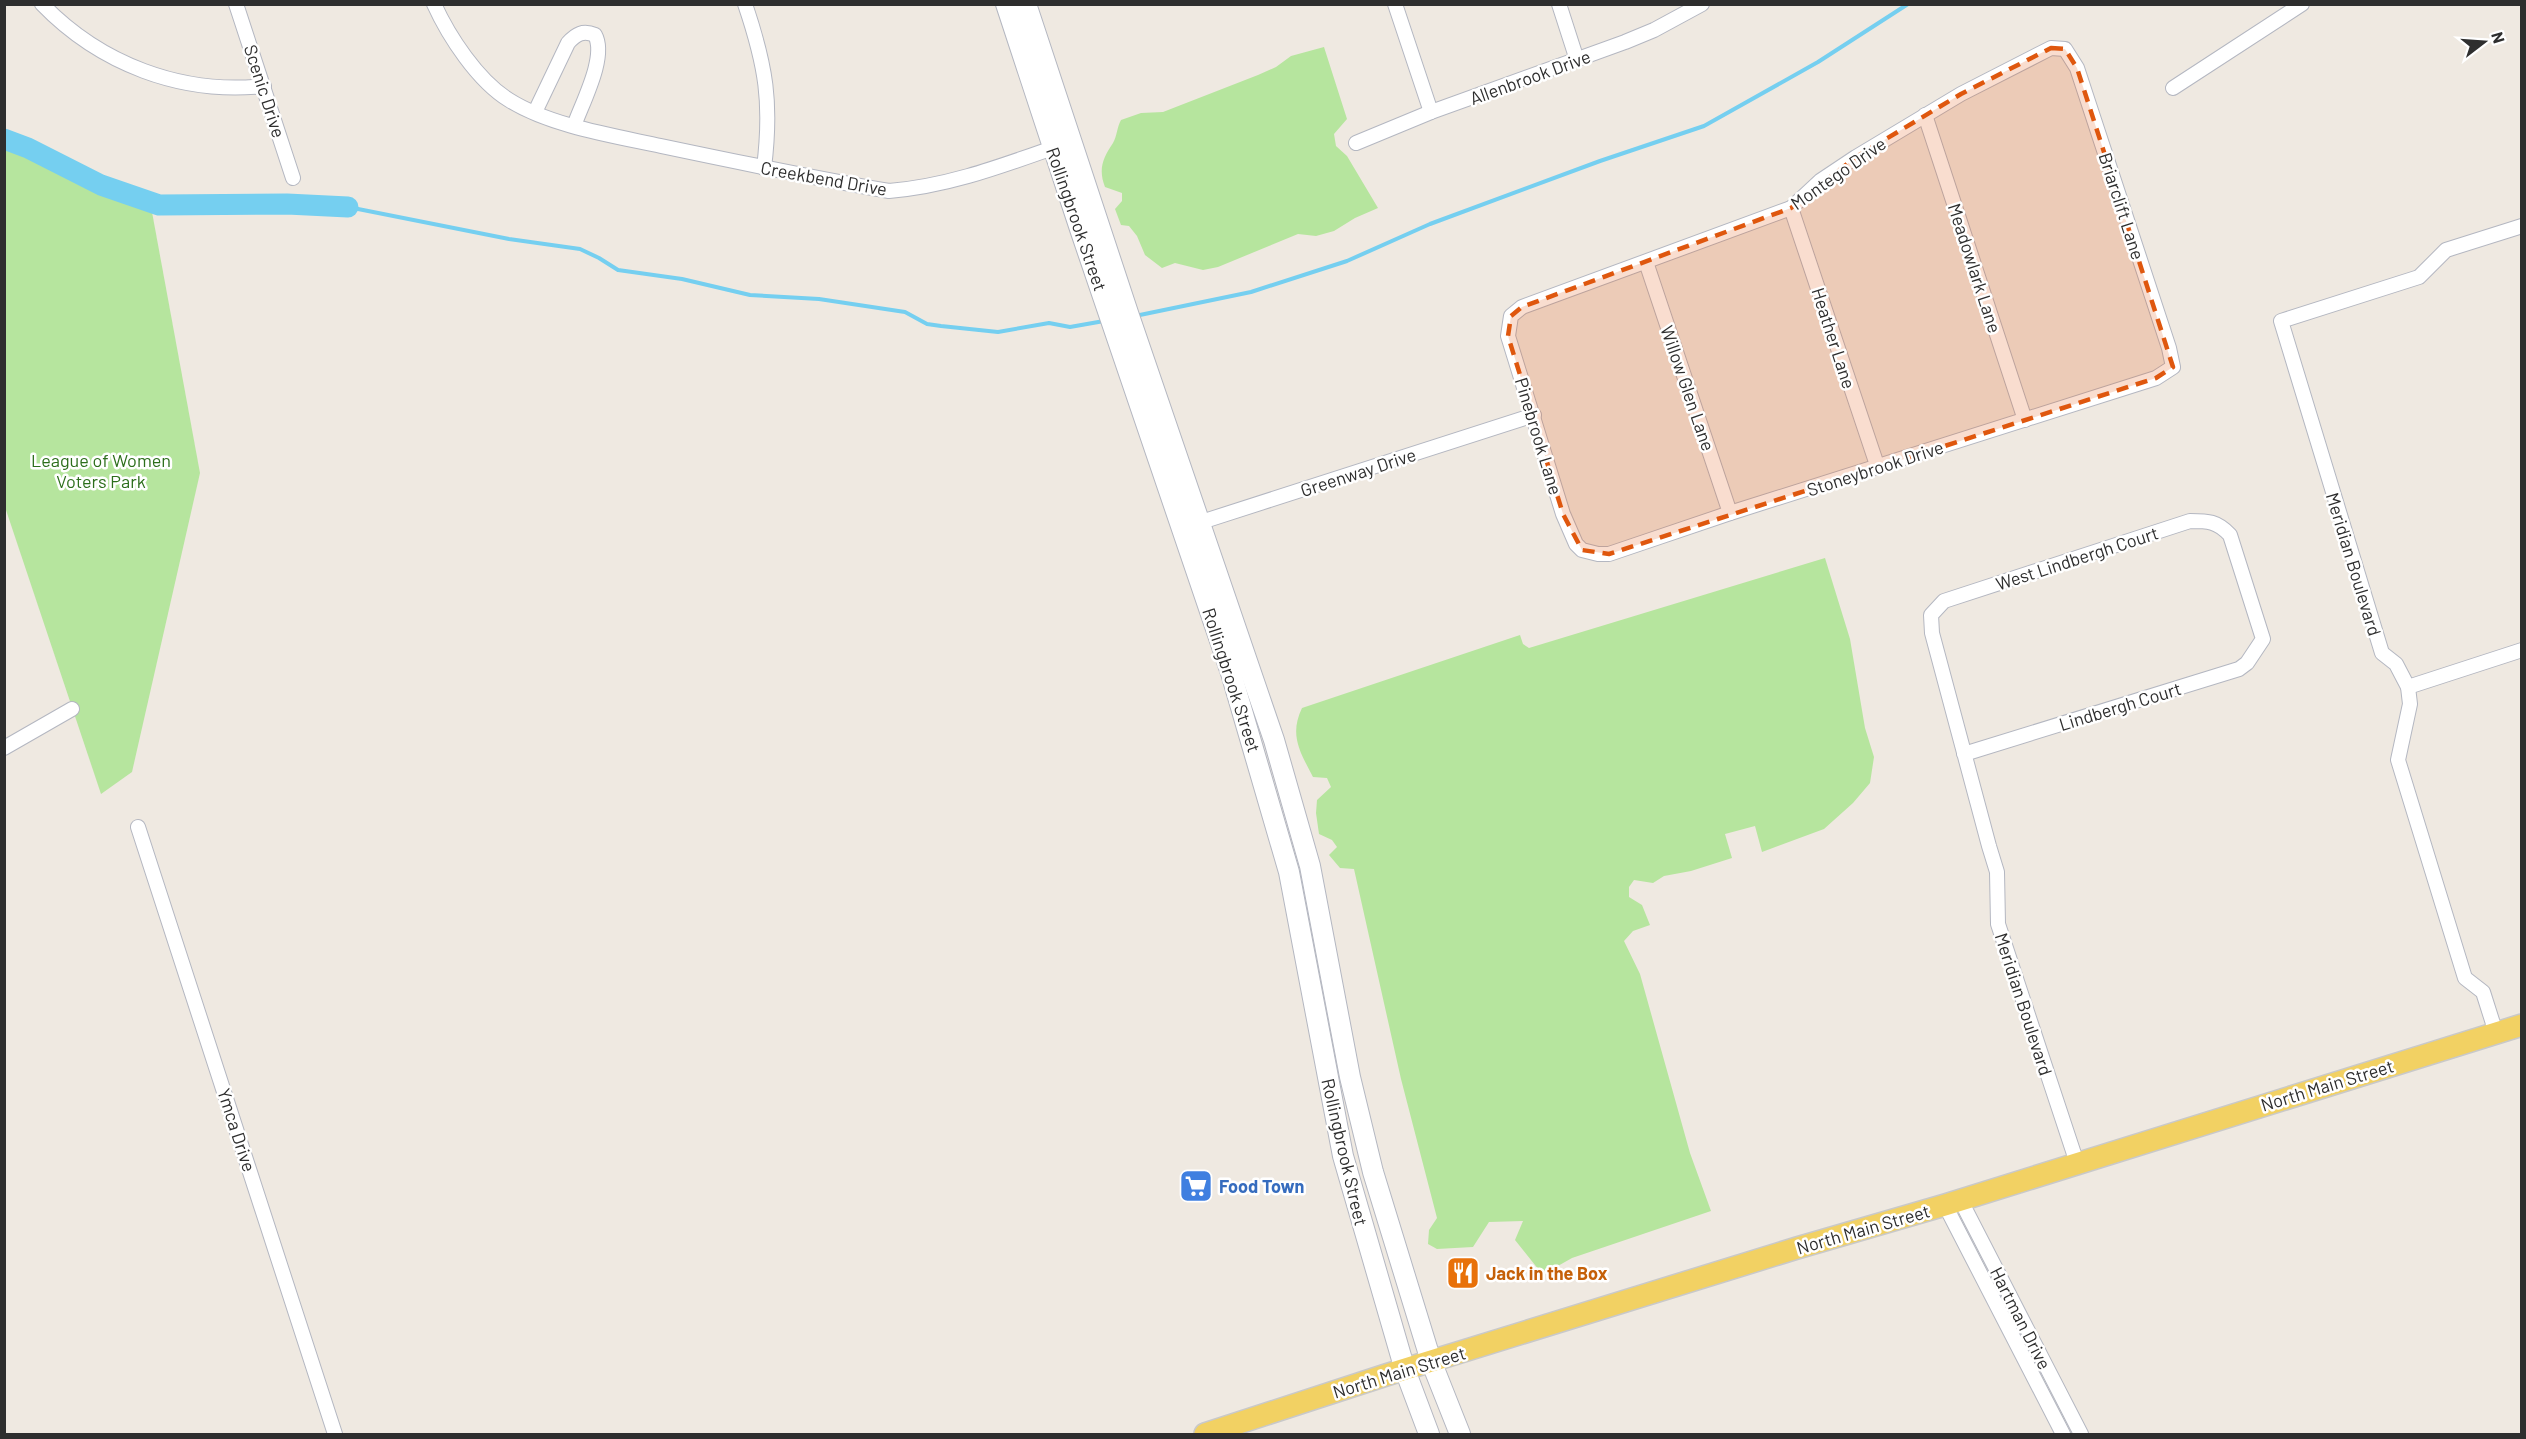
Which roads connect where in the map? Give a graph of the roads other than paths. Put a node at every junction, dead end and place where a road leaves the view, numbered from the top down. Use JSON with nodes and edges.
{"nodes":[{"id":1,"x":42,"y":4,"type":"edge"},
{"id":2,"x":237,"y":4,"type":"edge"},
{"id":3,"x":434,"y":4,"type":"edge"},
{"id":4,"x":746,"y":4,"type":"edge"},
{"id":5,"x":1006,"y":4,"type":"edge"},
{"id":6,"x":1026,"y":4,"type":"edge"},
{"id":7,"x":1395,"y":4,"type":"edge"},
{"id":8,"x":1559,"y":4,"type":"edge"},
{"id":9,"x":1702,"y":4,"type":"edge"},
{"id":10,"x":2302,"y":4,"type":"edge"},
{"id":11,"x":2065,"y":49,"type":"joint"},
{"id":12,"x":1577,"y":60,"type":"junction"},
{"id":13,"x":264,"y":86,"type":"junction"},
{"id":14,"x":2173,"y":88,"type":"dead end"},
{"id":15,"x":535,"y":112,"type":"junction"},
{"id":16,"x":1431,"y":112,"type":"junction"},
{"id":17,"x":1924,"y":115,"type":"junction"},
{"id":18,"x":574,"y":126,"type":"junction"},
{"id":19,"x":1356,"y":143,"type":"dead end"},
{"id":20,"x":1062,"y":145,"type":"junction"},
{"id":21,"x":764,"y":168,"type":"junction"},
{"id":22,"x":293,"y":178,"type":"dead end"},
{"id":23,"x":1791,"y":208,"type":"junction"},
{"id":24,"x":2522,"y":226,"type":"edge"},
{"id":25,"x":1646,"y":262,"type":"junction"},
{"id":26,"x":1509,"y":326,"type":"joint"},
{"id":27,"x":2173,"y":367,"type":"joint"},
{"id":28,"x":1534,"y":415,"type":"junction"},
{"id":29,"x":2025,"y":420,"type":"junction"},
{"id":30,"x":1878,"y":468,"type":"junction"},
{"id":31,"x":1730,"y":513,"type":"junction"},
{"id":32,"x":1190,"y":525,"type":"junction"},
{"id":33,"x":1576,"y":544,"type":"joint"},
{"id":34,"x":1944,"y":601,"type":"joint"},
{"id":35,"x":2263,"y":639,"type":"joint"},
{"id":36,"x":2522,"y":650,"type":"edge"},
{"id":37,"x":2408,"y":687,"type":"junction"},
{"id":38,"x":72,"y":709,"type":"dead end"},
{"id":39,"x":4,"y":748,"type":"edge"},
{"id":40,"x":1964,"y":754,"type":"junction"},
{"id":41,"x":138,"y":826,"type":"dead end"},
{"id":42,"x":2522,"y":1025,"type":"edge"},
{"id":43,"x":2496,"y":1033,"type":"junction"},
{"id":44,"x":2077,"y":1163,"type":"junction"},
{"id":45,"x":1953,"y":1203,"type":"junction"},
{"id":46,"x":2039,"y":1354,"type":"junction"},
{"id":47,"x":2025,"y":1361,"type":"junction"},
{"id":48,"x":1431,"y":1362,"type":"junction"},
{"id":49,"x":1405,"y":1370,"type":"junction"},
{"id":50,"x":335,"y":1434,"type":"edge"},
{"id":51,"x":1205,"y":1434,"type":"edge"},
{"id":52,"x":1429,"y":1434,"type":"edge"},
{"id":53,"x":1460,"y":1434,"type":"edge"},
{"id":54,"x":2063,"y":1434,"type":"edge"},
{"id":55,"x":2081,"y":1434,"type":"edge"}],
"edges":[{"from":1,"to":13,"type":"street"},
{"from":2,"to":13,"type":"street","name":"Scenic Drive"},
{"from":3,"to":15,"type":"street","name":"Creekbend Drive"},
{"from":4,"to":21,"type":"street"},
{"from":5,"to":20,"type":"main road","name":"Rollingbrook Street"},
{"from":6,"to":20,"type":"main road","name":"Rollingbrook Street"},
{"from":7,"to":16,"type":"street"},
{"from":8,"to":12,"type":"street"},
{"from":9,"to":12,"type":"street","name":"Allenbrook Drive"},
{"from":10,"to":14,"type":"street"},
{"from":11,"to":17,"type":"street","name":"Montego Drive"},
{"from":11,"to":27,"type":"street","name":"Briarclift Lane"},
{"from":12,"to":16,"type":"street","name":"Allenbrook Drive"},
{"from":13,"to":22,"type":"street","name":"Scenic Drive"},
{"from":15,"to":18,"type":"street","name":"Creekbend Drive"},
{"from":15,"to":18,"type":"street"},
{"from":16,"to":19,"type":"street","name":"Allenbrook Drive"},
{"from":17,"to":23,"type":"street","name":"Montego Drive"},
{"from":17,"to":29,"type":"street","name":"Meadowlark Lane"},
{"from":18,"to":21,"type":"street","name":"Creekbend Drive"},
{"from":20,"to":21,"type":"street","name":"Creekbend Drive"},
{"from":20,"to":32,"type":"main road","name":"Rollingbrook Street"},
{"from":23,"to":25,"type":"street","name":"Montego Drive"},
{"from":23,"to":30,"type":"street","name":"Heather Lane"},
{"from":24,"to":37,"type":"street","name":"Meridian Boulevard"},
{"from":25,"to":26,"type":"street","name":"Montego Drive"},
{"from":25,"to":31,"type":"street","name":"Willow Glen Lane"},
{"from":26,"to":28,"type":"street","name":"Pinebrook Lane"},
{"from":27,"to":29,"type":"street","name":"Stoneybrook Drive"},
{"from":28,"to":32,"type":"street","name":"Greenway Drive"},
{"from":28,"to":33,"type":"street","name":"Pinebrook Lane"},
{"from":29,"to":30,"type":"street","name":"Stoneybrook Drive"},
{"from":30,"to":31,"type":"street","name":"Stoneybrook Drive"},
{"from":31,"to":33,"type":"street","name":"Stoneybrook Drive"},
{"from":32,"to":48,"type":"main road","name":"Rollingbrook Street"},
{"from":32,"to":49,"type":"main road","name":"Rollingbrook Street"},
{"from":34,"to":35,"type":"street","name":"West Lindbergh Court"},
{"from":34,"to":40,"type":"street","name":"Meridian Boulevard"},
{"from":35,"to":40,"type":"street","name":"Lindbergh Court"},
{"from":36,"to":37,"type":"street"},
{"from":37,"to":43,"type":"street"},
{"from":38,"to":39,"type":"street"},
{"from":40,"to":44,"type":"street","name":"Meridian Boulevard"},
{"from":41,"to":50,"type":"street","name":"Ymca Drive"},
{"from":42,"to":43,"type":"main road","name":"North Main Street"},
{"from":43,"to":44,"type":"main road","name":"North Main Street"},
{"from":44,"to":45,"type":"main road","name":"North Main Street"},
{"from":45,"to":46,"type":"street","name":"Hartman Drive"},
{"from":45,"to":47,"type":"street","name":"Hartman Drive"},
{"from":45,"to":48,"type":"main road","name":"North Main Street"},
{"from":46,"to":47,"type":"street"},
{"from":46,"to":55,"type":"street","name":"Hartman Drive"},
{"from":47,"to":54,"type":"street","name":"Hartman Drive"},
{"from":48,"to":49,"type":"main road","name":"North Main Street"},
{"from":48,"to":53,"type":"main road","name":"Rollingbrook Street"},
{"from":49,"to":51,"type":"main road","name":"North Main Street"},
{"from":49,"to":52,"type":"main road","name":"Rollingbrook Street"}]}
